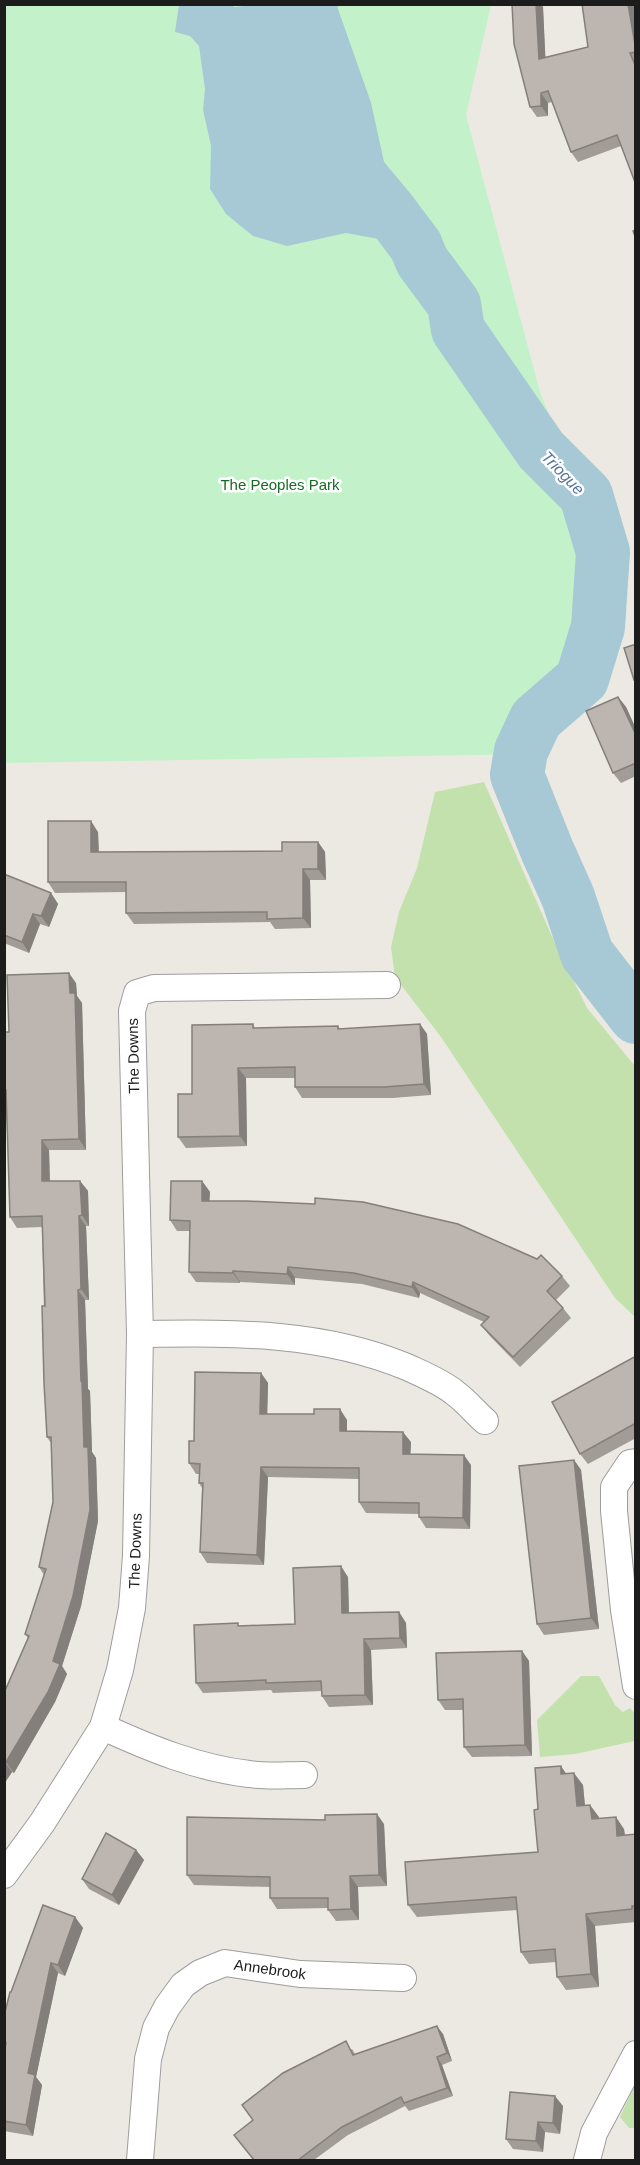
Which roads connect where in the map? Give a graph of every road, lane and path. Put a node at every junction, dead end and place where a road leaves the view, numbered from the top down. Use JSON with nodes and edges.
{"nodes":[{"id":1,"x":387,"y":985,"type":"dead end"},
{"id":2,"x":141,"y":1334,"type":"junction"},
{"id":3,"x":485,"y":1421,"type":"dead end"},
{"id":4,"x":636,"y":1462,"type":"edge"},
{"id":5,"x":636,"y":1686,"type":"edge"},
{"id":6,"x":103,"y":1727,"type":"junction"},
{"id":7,"x":304,"y":1775,"type":"dead end"},
{"id":8,"x":4,"y":1875,"type":"edge"},
{"id":9,"x":403,"y":1978,"type":"dead end"},
{"id":10,"x":636,"y":2054,"type":"edge"},
{"id":11,"x":140,"y":2160,"type":"edge"},
{"id":12,"x":587,"y":2160,"type":"edge"}],
"edges":[{"from":1,"to":2,"type":"street","name":"The Downs"},
{"from":2,"to":3,"type":"street"},
{"from":2,"to":6,"type":"street","name":"The Downs"},
{"from":4,"to":5,"type":"street"},
{"from":6,"to":7,"type":"street"},
{"from":6,"to":8,"type":"street","name":"The Downs"},
{"from":9,"to":11,"type":"street","name":"Annebrook"},
{"from":10,"to":12,"type":"street"}]}
